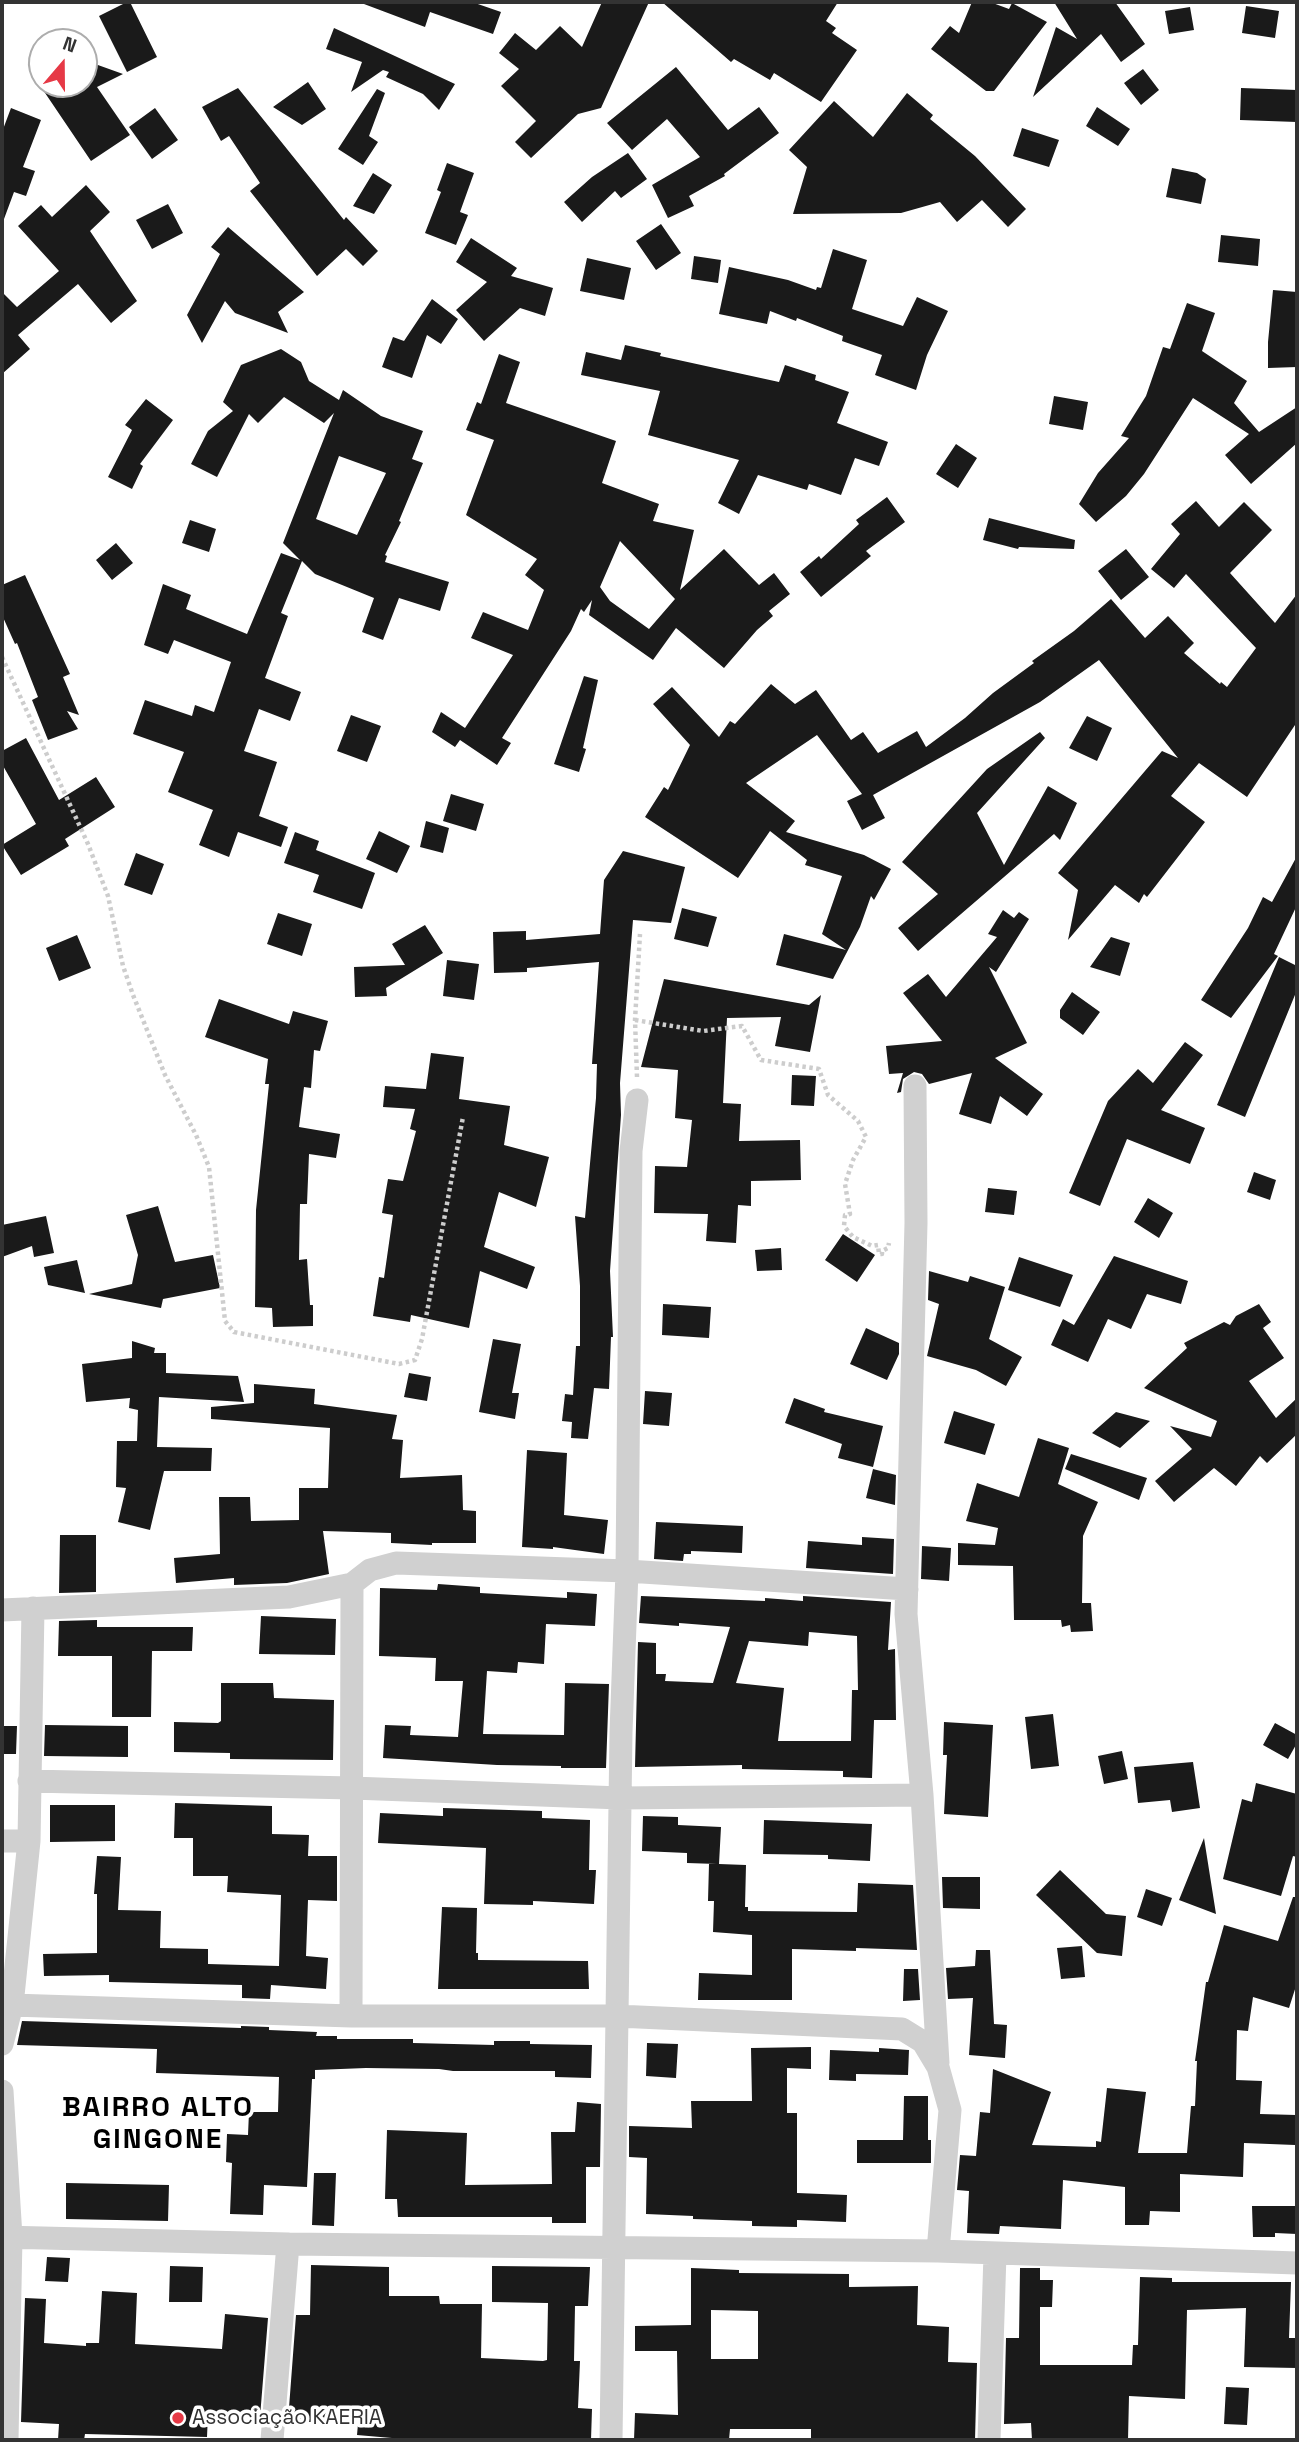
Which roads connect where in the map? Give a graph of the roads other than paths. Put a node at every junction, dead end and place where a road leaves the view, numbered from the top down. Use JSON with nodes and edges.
{"nodes":[{"id":1,"x":915,"y":1086,"type":"dead end"},
{"id":2,"x":637,"y":1100,"type":"road end"},
{"id":3,"x":627,"y":1571,"type":"junction"},
{"id":4,"x":352,"y":1584,"type":"junction"},
{"id":5,"x":907,"y":1589,"type":"junction"},
{"id":6,"x":33,"y":1608,"type":"junction"},
{"id":7,"x":2,"y":1610,"type":"edge"},
{"id":8,"x":29,"y":1782,"type":"junction"},
{"id":9,"x":352,"y":1788,"type":"junction"},
{"id":10,"x":922,"y":1795,"type":"junction"},
{"id":11,"x":621,"y":1798,"type":"junction"},
{"id":12,"x":2,"y":1841,"type":"edge"},
{"id":13,"x":29,"y":1841,"type":"junction"},
{"id":14,"x":12,"y":2005,"type":"junction"},
{"id":15,"x":351,"y":2016,"type":"junction"},
{"id":16,"x":617,"y":2016,"type":"junction"},
{"id":17,"x":2,"y":2044,"type":"edge"},
{"id":18,"x":938,"y":2067,"type":"junction"},
{"id":19,"x":2,"y":2091,"type":"edge"},
{"id":20,"x":7,"y":2237,"type":"edge"},
{"id":21,"x":288,"y":2244,"type":"junction"},
{"id":22,"x":615,"y":2246,"type":"junction"},
{"id":23,"x":939,"y":2251,"type":"junction"},
{"id":24,"x":995,"y":2254,"type":"junction"},
{"id":25,"x":1297,"y":2263,"type":"edge"},
{"id":26,"x":7,"y":2440,"type":"edge"},
{"id":27,"x":272,"y":2440,"type":"edge"},
{"id":28,"x":611,"y":2440,"type":"edge"},
{"id":29,"x":989,"y":2440,"type":"edge"}],
"edges":[{"from":1,"to":5,"type":"street"},
{"from":2,"to":3,"type":"street"},
{"from":3,"to":4,"type":"street"},
{"from":3,"to":5,"type":"street"},
{"from":3,"to":11,"type":"street"},
{"from":4,"to":6,"type":"street"},
{"from":4,"to":9,"type":"street"},
{"from":5,"to":10,"type":"street"},
{"from":6,"to":7,"type":"street"},
{"from":6,"to":8,"type":"street"},
{"from":8,"to":9,"type":"street"},
{"from":8,"to":13,"type":"street"},
{"from":9,"to":11,"type":"street"},
{"from":9,"to":15,"type":"street"},
{"from":10,"to":11,"type":"street"},
{"from":10,"to":18,"type":"street"},
{"from":11,"to":16,"type":"street"},
{"from":12,"to":13,"type":"street"},
{"from":13,"to":14,"type":"street"},
{"from":14,"to":15,"type":"street"},
{"from":14,"to":17,"type":"street"},
{"from":15,"to":16,"type":"street"},
{"from":16,"to":18,"type":"street"},
{"from":16,"to":22,"type":"street"},
{"from":18,"to":23,"type":"street"},
{"from":19,"to":20,"type":"street"},
{"from":20,"to":21,"type":"street"},
{"from":20,"to":26,"type":"street"},
{"from":21,"to":22,"type":"street"},
{"from":21,"to":27,"type":"street"},
{"from":22,"to":23,"type":"street"},
{"from":22,"to":28,"type":"street"},
{"from":23,"to":24,"type":"street"},
{"from":24,"to":25,"type":"street"},
{"from":24,"to":29,"type":"street"}]}
